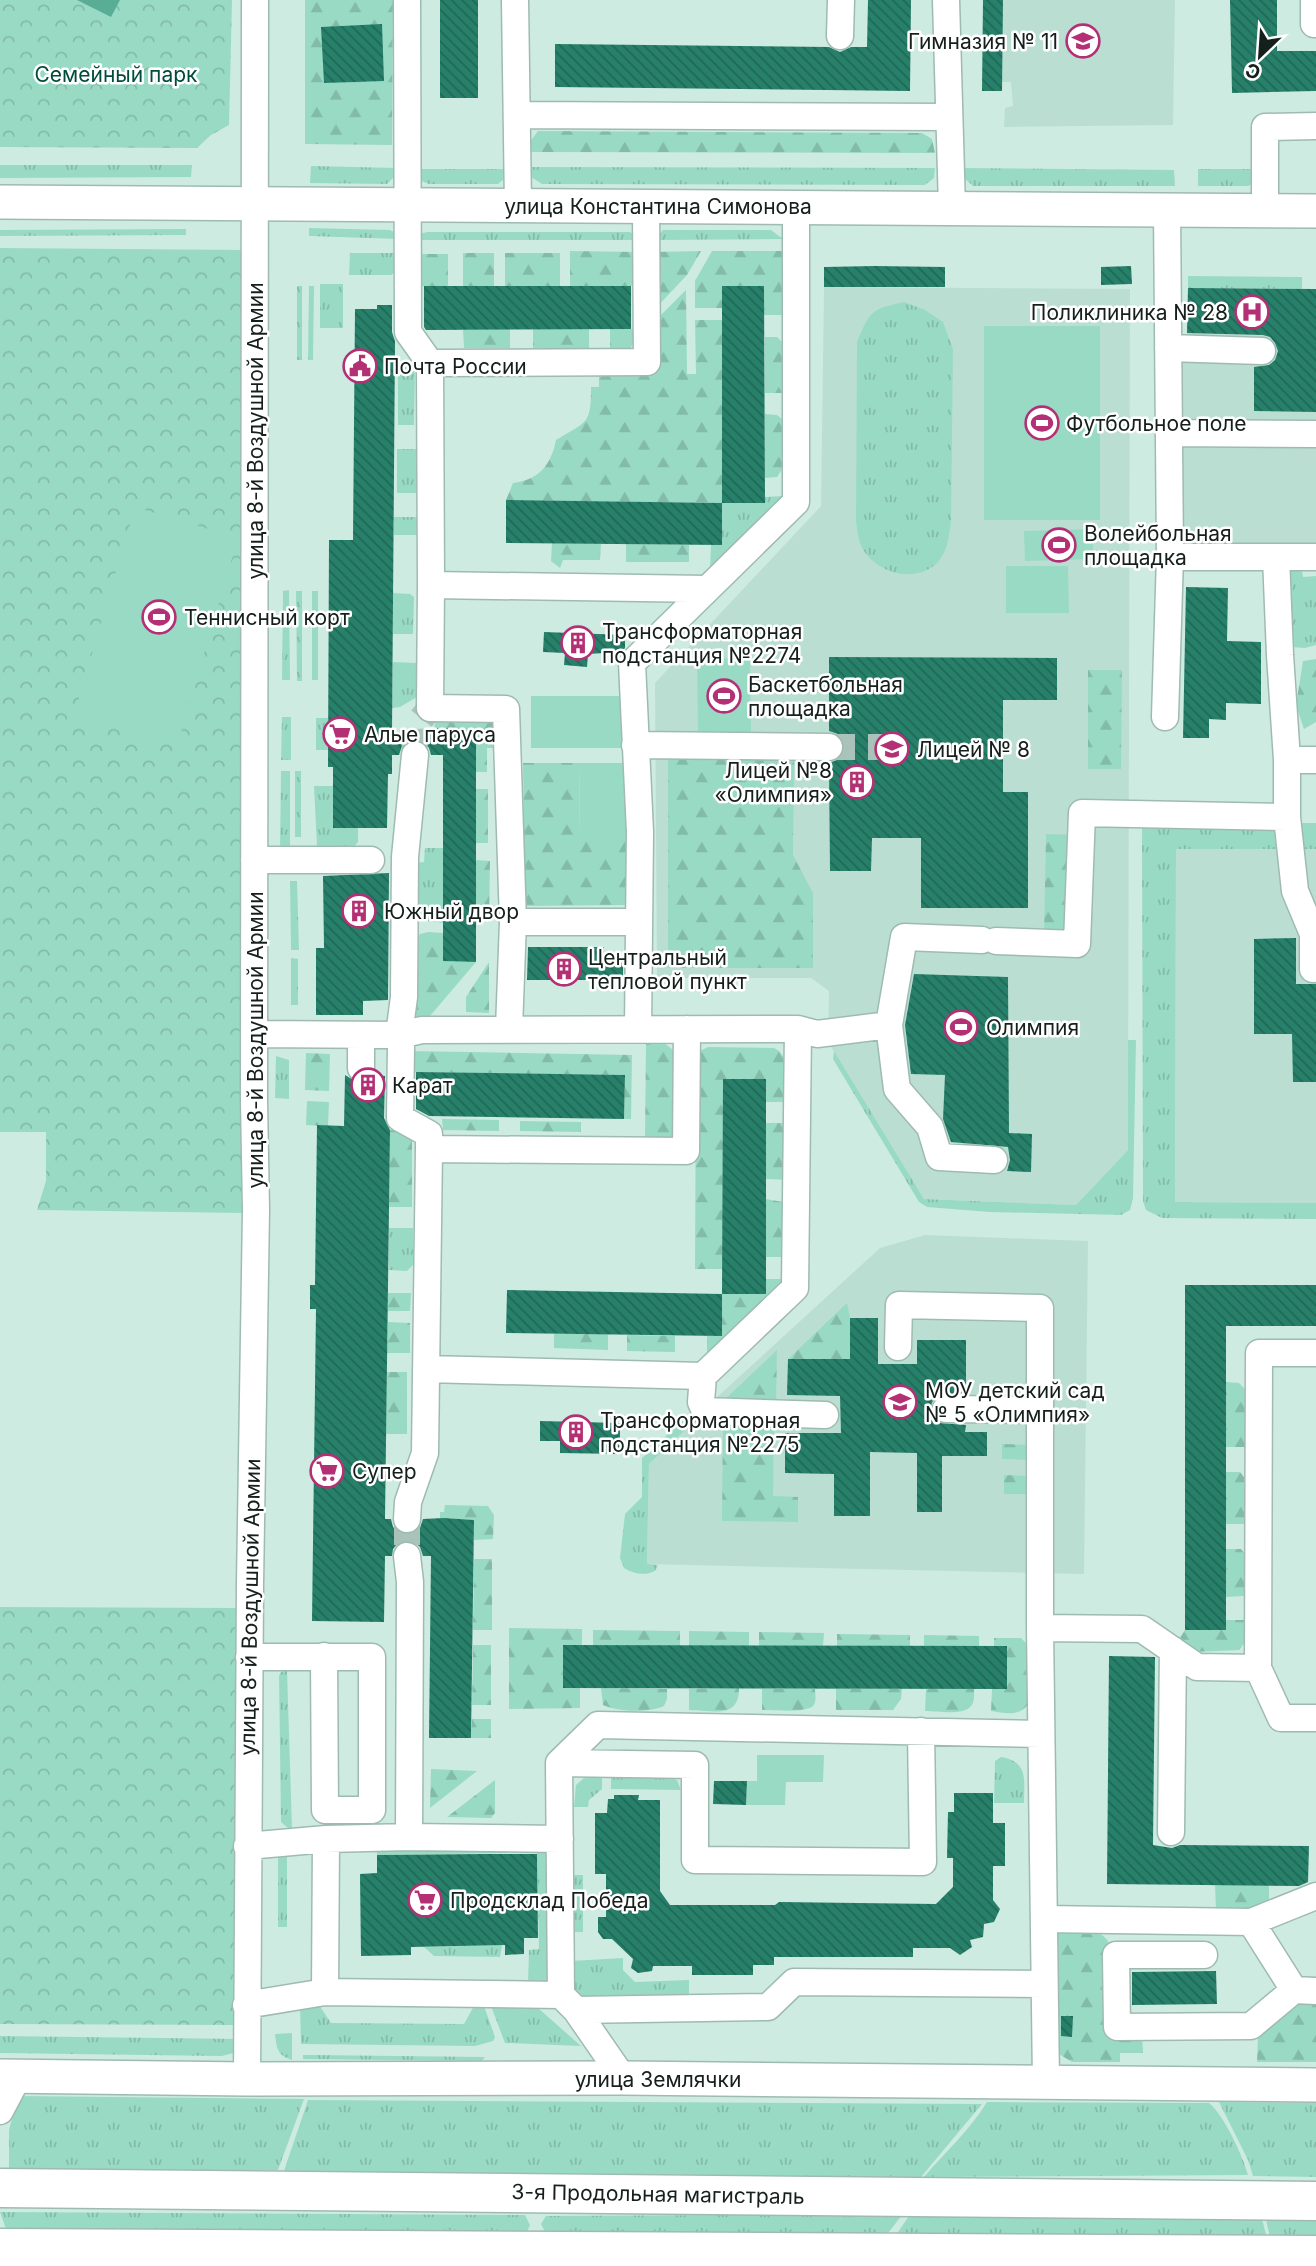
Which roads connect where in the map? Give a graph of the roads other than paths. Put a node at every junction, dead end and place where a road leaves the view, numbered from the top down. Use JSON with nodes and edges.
{"nodes":[{"id":1,"x":255,"y":0,"type":"edge"},
{"id":2,"x":407,"y":0,"type":"edge"},
{"id":3,"x":515,"y":0,"type":"edge"},
{"id":4,"x":841,"y":0,"type":"edge"},
{"id":5,"x":946,"y":0,"type":"edge"},
{"id":6,"x":1314,"y":0,"type":"edge"},
{"id":7,"x":1316,"y":24,"type":"edge"},
{"id":8,"x":840,"y":36,"type":"dead end"},
{"id":9,"x":517,"y":115,"type":"junction"},
{"id":10,"x":949,"y":117,"type":"junction"},
{"id":11,"x":1316,"y":127,"type":"edge"},
{"id":12,"x":0,"y":202,"type":"edge"},
{"id":13,"x":256,"y":204,"type":"junction"},
{"id":14,"x":408,"y":205,"type":"junction"},
{"id":15,"x":518,"y":206,"type":"junction"},
{"id":16,"x":646,"y":206,"type":"junction"},
{"id":17,"x":796,"y":207,"type":"junction"},
{"id":18,"x":952,"y":208,"type":"junction"},
{"id":19,"x":1167,"y":210,"type":"junction"},
{"id":20,"x":1265,"y":210,"type":"junction"},
{"id":21,"x":1316,"y":211,"type":"edge"},
{"id":22,"x":1168,"y":348,"type":"junction"},
{"id":23,"x":1262,"y":351,"type":"dead end"},
{"id":24,"x":430,"y":363,"type":"junction"},
{"id":25,"x":1169,"y":433,"type":"junction"},
{"id":26,"x":1316,"y":434,"type":"edge"},
{"id":27,"x":1170,"y":557,"type":"junction"},
{"id":28,"x":1276,"y":557,"type":"junction"},
{"id":29,"x":1316,"y":557,"type":"edge"},
{"id":30,"x":431,"y":585,"type":"junction"},
{"id":31,"x":707,"y":589,"type":"junction"},
{"id":32,"x":1165,"y":717,"type":"dead end"},
{"id":33,"x":635,"y":745,"type":"junction"},
{"id":34,"x":829,"y":747,"type":"tunnel mouth"},
{"id":35,"x":415,"y":755,"type":"tunnel mouth"},
{"id":36,"x":1287,"y":760,"type":"junction"},
{"id":37,"x":1316,"y":760,"type":"edge"},
{"id":38,"x":1287,"y":817,"type":"junction"},
{"id":39,"x":254,"y":860,"type":"junction"},
{"id":40,"x":371,"y":860,"type":"dead end"},
{"id":41,"x":513,"y":922,"type":"junction"},
{"id":42,"x":639,"y":922,"type":"junction"},
{"id":43,"x":1313,"y":969,"type":"dead end"},
{"id":44,"x":889,"y":1025,"type":"junction"},
{"id":45,"x":509,"y":1029,"type":"junction"},
{"id":46,"x":638,"y":1029,"type":"junction"},
{"id":47,"x":687,"y":1029,"type":"junction"},
{"id":48,"x":798,"y":1029,"type":"junction"},
{"id":49,"x":254,"y":1034,"type":"junction"},
{"id":50,"x":361,"y":1035,"type":"junction"},
{"id":51,"x":399,"y":1035,"type":"junction"},
{"id":52,"x":361,"y":1068,"type":"dead end"},
{"id":53,"x":429,"y":1149,"type":"junction"},
{"id":54,"x":994,"y":1160,"type":"dead end"},
{"id":55,"x":898,"y":1347,"type":"dead end"},
{"id":56,"x":1316,"y":1353,"type":"edge"},
{"id":57,"x":426,"y":1369,"type":"junction"},
{"id":58,"x":703,"y":1376,"type":"junction"},
{"id":59,"x":946,"y":1409,"type":"dead end"},
{"id":60,"x":1041,"y":1410,"type":"junction"},
{"id":61,"x":825,"y":1415,"type":"dead end"},
{"id":62,"x":407,"y":1519,"type":"tunnel mouth"},
{"id":63,"x":407,"y":1556,"type":"tunnel mouth"},
{"id":64,"x":1040,"y":1628,"type":"junction"},
{"id":65,"x":1173,"y":1650,"type":"junction"},
{"id":66,"x":249,"y":1657,"type":"junction"},
{"id":67,"x":324,"y":1657,"type":"junction"},
{"id":68,"x":1258,"y":1668,"type":"junction"},
{"id":69,"x":1316,"y":1718,"type":"edge"},
{"id":70,"x":922,"y":1731,"type":"junction"},
{"id":71,"x":1041,"y":1734,"type":"junction"},
{"id":72,"x":559,"y":1763,"type":"junction"},
{"id":73,"x":1171,"y":1832,"type":"dead end"},
{"id":74,"x":409,"y":1837,"type":"junction"},
{"id":75,"x":326,"y":1839,"type":"junction"},
{"id":76,"x":561,"y":1839,"type":"junction"},
{"id":77,"x":247,"y":1846,"type":"junction"},
{"id":78,"x":1316,"y":1896,"type":"edge"},
{"id":79,"x":1044,"y":1919,"type":"junction"},
{"id":80,"x":1115,"y":1922,"type":"junction"},
{"id":81,"x":1251,"y":1922,"type":"junction"},
{"id":82,"x":1116,"y":1955,"type":"junction"},
{"id":83,"x":1204,"y":1955,"type":"dead end"},
{"id":84,"x":1044,"y":1984,"type":"junction"},
{"id":85,"x":1305,"y":1991,"type":"edge"},
{"id":86,"x":325,"y":1992,"type":"junction"},
{"id":87,"x":568,"y":2002,"type":"junction"},
{"id":88,"x":246,"y":2004,"type":"junction"},
{"id":89,"x":9,"y":2077,"type":"edge"},
{"id":90,"x":623,"y":2078,"type":"junction"},
{"id":91,"x":247,"y":2079,"type":"junction"},
{"id":92,"x":1046,"y":2083,"type":"junction"},
{"id":93,"x":1316,"y":2085,"type":"edge"},
{"id":94,"x":0,"y":2111,"type":"edge"},
{"id":95,"x":3,"y":2181,"type":"edge"},
{"id":96,"x":1316,"y":2202,"type":"edge"},
{"id":97,"x":0,"y":2248,"type":"edge"},
{"id":98,"x":1316,"y":2255,"type":"edge"},
{"id":99,"x":360,"y":2258,"type":"edge"},
{"id":100,"x":678,"y":2259,"type":"edge"},
{"id":101,"x":1267,"y":2261,"type":"edge"}],
"edges":[{"from":1,"to":13,"type":"street","name":"улица 8-й Воздушной Армии"},
{"from":2,"to":14,"type":"street"},
{"from":3,"to":9,"type":"street"},
{"from":4,"to":8,"type":"street"},
{"from":5,"to":10,"type":"street"},
{"from":6,"to":7,"type":"street"},
{"from":9,"to":10,"type":"street"},
{"from":9,"to":15,"type":"street"},
{"from":10,"to":18,"type":"street"},
{"from":11,"to":20,"type":"street"},
{"from":12,"to":13,"type":"main road","name":"улица Константина Симонова"},
{"from":13,"to":14,"type":"main road","name":"улица Константина Симонова"},
{"from":13,"to":39,"type":"street","name":"улица 8-й Воздушной Армии"},
{"from":14,"to":15,"type":"main road","name":"улица Константина Симонова"},
{"from":14,"to":24,"type":"street"},
{"from":15,"to":16,"type":"main road","name":"улица Константина Симонова"},
{"from":16,"to":17,"type":"main road","name":"улица Константина Симонова"},
{"from":16,"to":24,"type":"street"},
{"from":17,"to":18,"type":"main road","name":"улица Константина Симонова"},
{"from":17,"to":31,"type":"street"},
{"from":18,"to":19,"type":"main road","name":"улица Константина Симонова"},
{"from":19,"to":20,"type":"main road","name":"улица Константина Симонова"},
{"from":19,"to":22,"type":"street"},
{"from":20,"to":21,"type":"main road","name":"улица Константина Симонова"},
{"from":22,"to":23,"type":"street"},
{"from":22,"to":25,"type":"street"},
{"from":24,"to":30,"type":"street"},
{"from":25,"to":26,"type":"street"},
{"from":25,"to":27,"type":"street"},
{"from":27,"to":28,"type":"street"},
{"from":27,"to":32,"type":"street"},
{"from":28,"to":29,"type":"street"},
{"from":28,"to":36,"type":"street"},
{"from":30,"to":31,"type":"street"},
{"from":30,"to":41,"type":"street"},
{"from":31,"to":33,"type":"street"},
{"from":33,"to":34,"type":"street"},
{"from":33,"to":42,"type":"street"},
{"from":35,"to":51,"type":"street"},
{"from":36,"to":37,"type":"street"},
{"from":36,"to":38,"type":"street"},
{"from":38,"to":43,"type":"street"},
{"from":38,"to":44,"type":"street"},
{"from":39,"to":40,"type":"street"},
{"from":39,"to":49,"type":"street","name":"улица 8-й Воздушной Армии"},
{"from":41,"to":42,"type":"street"},
{"from":41,"to":45,"type":"street"},
{"from":42,"to":46,"type":"street"},
{"from":44,"to":48,"type":"street"},
{"from":44,"to":54,"type":"street"},
{"from":45,"to":46,"type":"street"},
{"from":45,"to":51,"type":"street"},
{"from":46,"to":47,"type":"street"},
{"from":47,"to":48,"type":"street"},
{"from":47,"to":53,"type":"street"},
{"from":48,"to":58,"type":"street"},
{"from":49,"to":50,"type":"street"},
{"from":49,"to":66,"type":"street","name":"улица 8-й Воздушной Армии"},
{"from":50,"to":51,"type":"street"},
{"from":50,"to":52,"type":"street"},
{"from":51,"to":53,"type":"street"},
{"from":53,"to":57,"type":"street"},
{"from":55,"to":60,"type":"street"},
{"from":56,"to":68,"type":"street"},
{"from":57,"to":58,"type":"street"},
{"from":57,"to":62,"type":"street"},
{"from":58,"to":61,"type":"street"},
{"from":59,"to":60,"type":"street"},
{"from":60,"to":64,"type":"street"},
{"from":63,"to":74,"type":"street"},
{"from":64,"to":65,"type":"street"},
{"from":64,"to":71,"type":"street"},
{"from":65,"to":68,"type":"street"},
{"from":65,"to":73,"type":"street"},
{"from":66,"to":67,"type":"street"},
{"from":66,"to":77,"type":"street","name":"улица 8-й Воздушной Армии"},
{"from":67,"to":67,"type":"street"},
{"from":68,"to":69,"type":"street"},
{"from":70,"to":71,"type":"street"},
{"from":70,"to":72,"type":"street"},
{"from":70,"to":72,"type":"street"},
{"from":71,"to":79,"type":"street"},
{"from":72,"to":76,"type":"street"},
{"from":74,"to":75,"type":"street"},
{"from":74,"to":76,"type":"street"},
{"from":75,"to":77,"type":"street"},
{"from":75,"to":86,"type":"street"},
{"from":76,"to":87,"type":"street"},
{"from":77,"to":88,"type":"street","name":"улица 8-й Воздушной Армии"},
{"from":78,"to":81,"type":"street"},
{"from":79,"to":80,"type":"street"},
{"from":79,"to":84,"type":"street"},
{"from":80,"to":81,"type":"street"},
{"from":80,"to":82,"type":"street"},
{"from":81,"to":85,"type":"street"},
{"from":82,"to":83,"type":"street"},
{"from":82,"to":85,"type":"street"},
{"from":84,"to":87,"type":"street"},
{"from":84,"to":92,"type":"street"},
{"from":86,"to":87,"type":"street"},
{"from":86,"to":88,"type":"street"},
{"from":87,"to":90,"type":"street"},
{"from":88,"to":91,"type":"street","name":"улица 8-й Воздушной Армии"},
{"from":89,"to":91,"type":"main road","name":"улица Землячки"},
{"from":89,"to":94,"type":"street"},
{"from":90,"to":91,"type":"main road","name":"улица Землячки"},
{"from":90,"to":92,"type":"main road","name":"улица Землячки"},
{"from":92,"to":93,"type":"main road","name":"улица Землячки"},
{"from":95,"to":96,"type":"highway","name":"3-я Продольная магистраль"},
{"from":97,"to":99,"type":"highway"},
{"from":98,"to":101,"type":"highway"},
{"from":99,"to":100,"type":"highway"},
{"from":100,"to":101,"type":"highway"}]}
